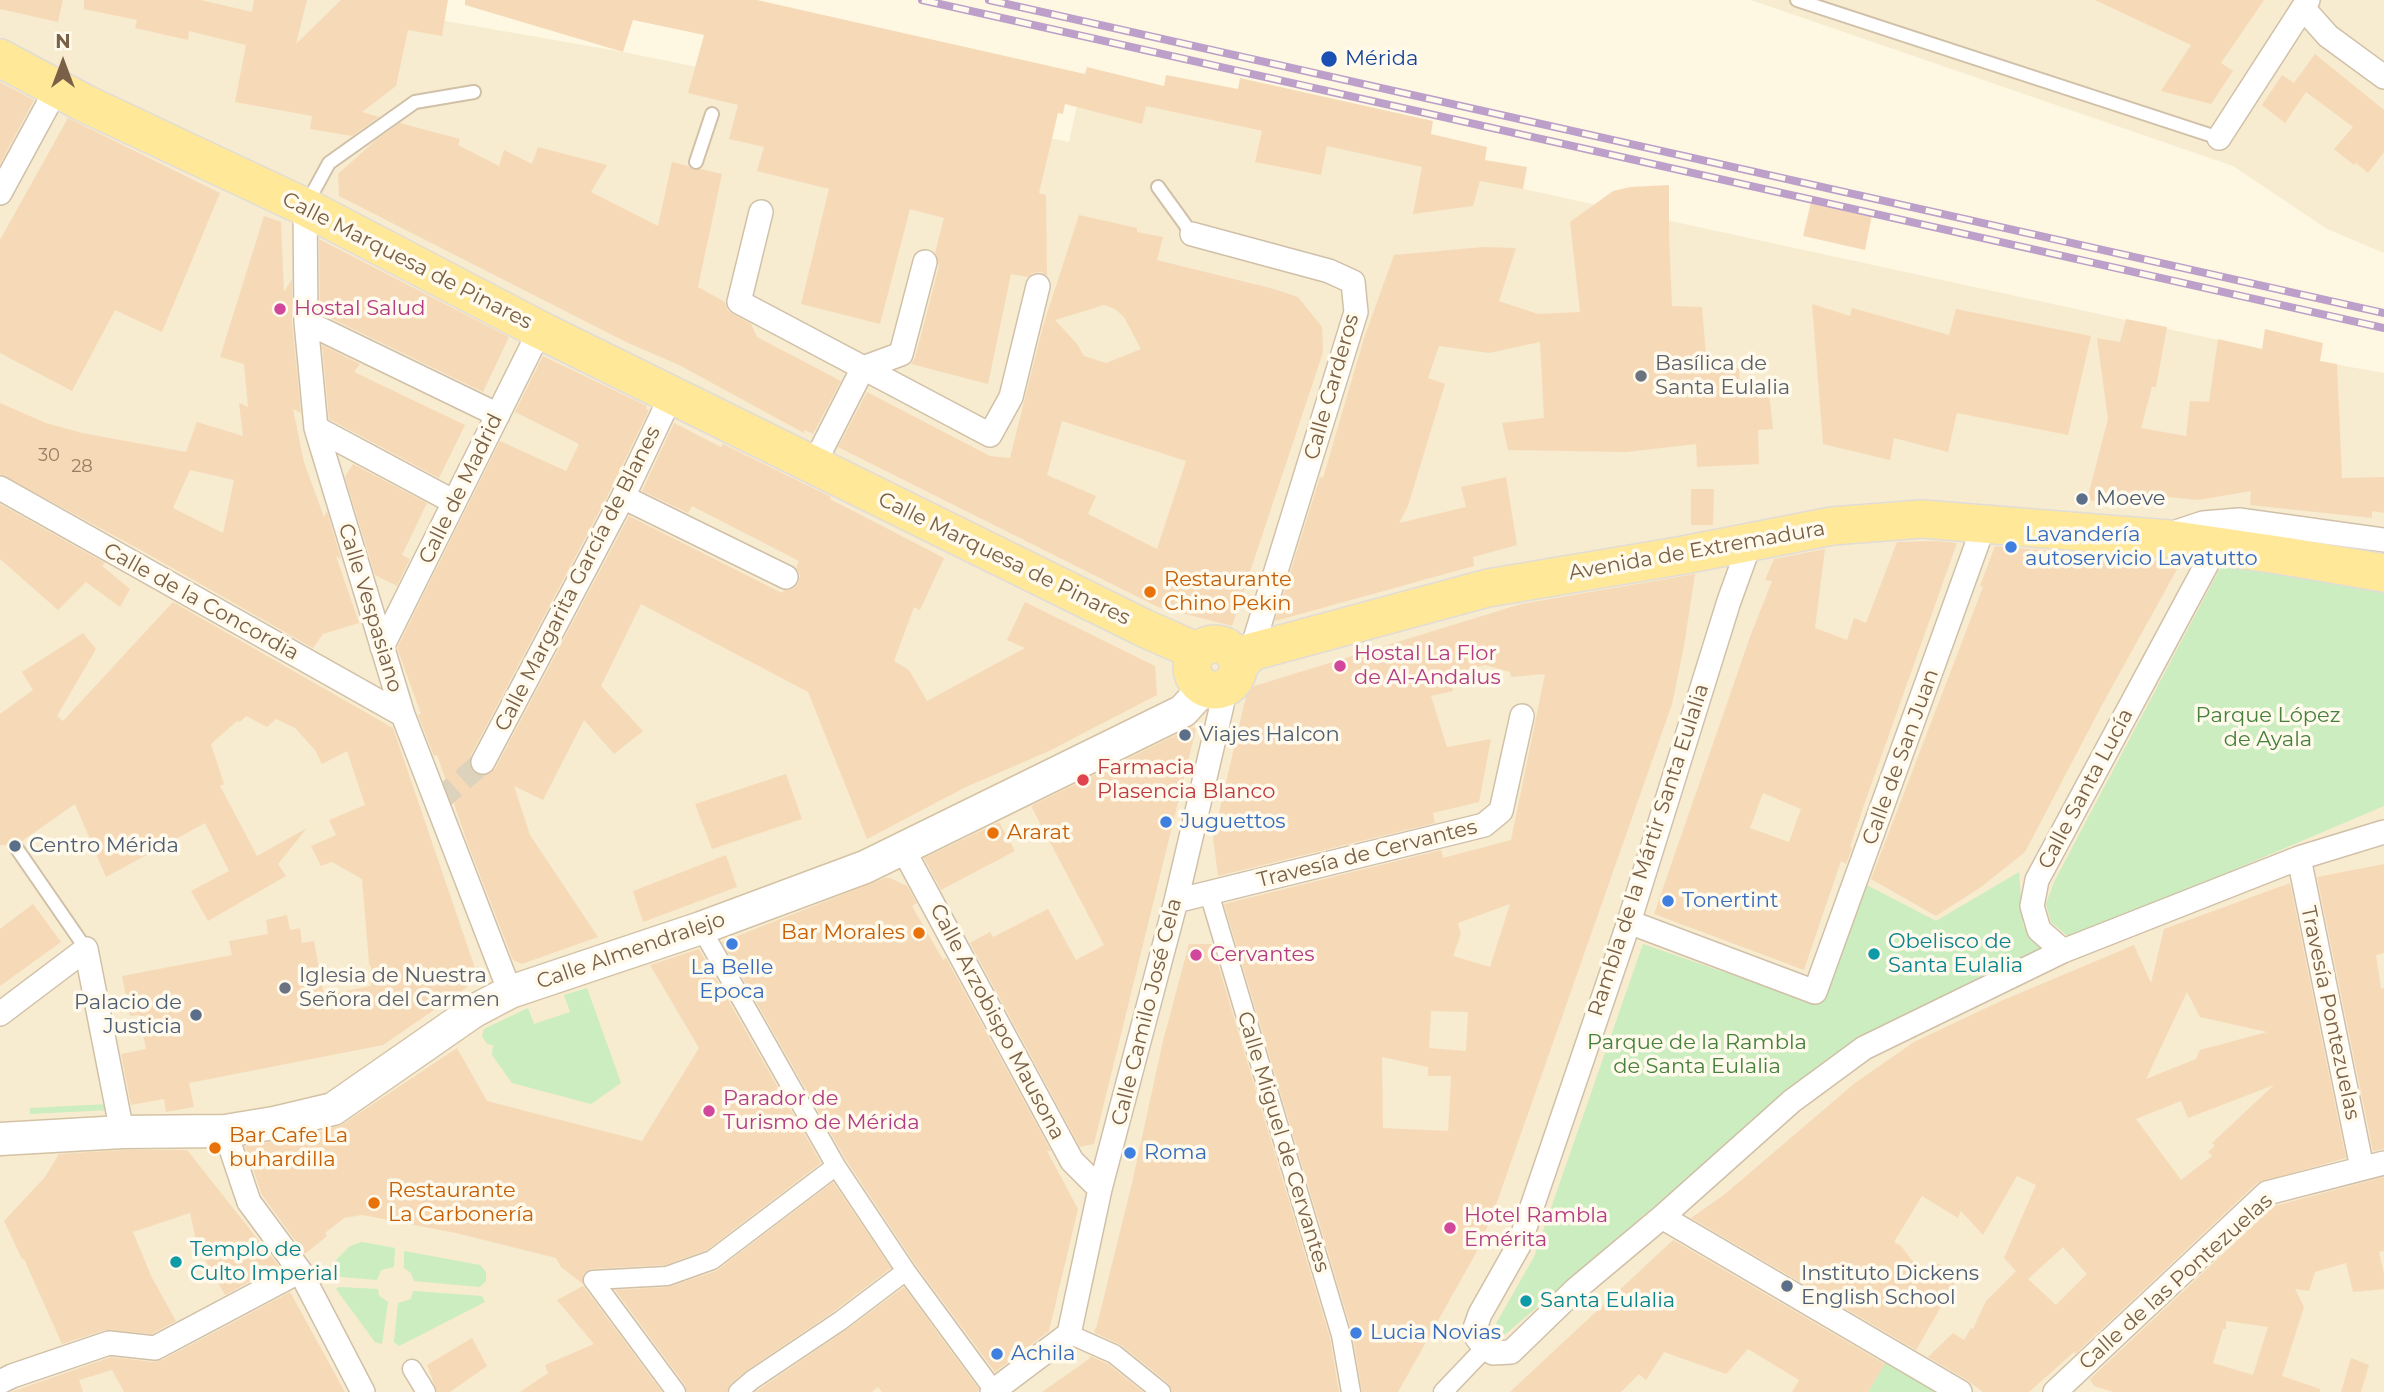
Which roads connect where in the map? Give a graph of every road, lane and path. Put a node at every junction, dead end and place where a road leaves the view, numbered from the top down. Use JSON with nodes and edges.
{"nodes":[{"id":1,"x":1797,"y":0,"type":"edge"},
{"id":2,"x":2305,"y":4,"type":"edge"},
{"id":3,"x":0,"y":58,"type":"edge"},
{"id":4,"x":2384,"y":77,"type":"edge"},
{"id":5,"x":57,"y":88,"type":"junction"},
{"id":6,"x":474,"y":92,"type":"dead end"},
{"id":7,"x":712,"y":114,"type":"dead end"},
{"id":8,"x":2219,"y":138,"type":"joint"},
{"id":9,"x":696,"y":162,"type":"dead end"},
{"id":10,"x":1158,"y":187,"type":"dead end"},
{"id":11,"x":0,"y":193,"type":"edge"},
{"id":12,"x":305,"y":207,"type":"junction"},
{"id":13,"x":761,"y":212,"type":"dead end"},
{"id":14,"x":1192,"y":234,"type":"joint"},
{"id":15,"x":925,"y":262,"type":"dead end"},
{"id":16,"x":1038,"y":286,"type":"dead end"},
{"id":17,"x":306,"y":322,"type":"junction"},
{"id":18,"x":540,"y":330,"type":"junction"},
{"id":19,"x":863,"y":368,"type":"junction"},
{"id":20,"x":672,"y":394,"type":"junction"},
{"id":21,"x":498,"y":415,"type":"junction"},
{"id":22,"x":316,"y":428,"type":"junction"},
{"id":23,"x":814,"y":464,"type":"junction"},
{"id":24,"x":0,"y":488,"type":"edge"},
{"id":25,"x":623,"y":497,"type":"junction"},
{"id":26,"x":454,"y":502,"type":"junction"},
{"id":27,"x":1985,"y":523,"type":"junction"},
{"id":28,"x":2169,"y":539,"type":"junction"},
{"id":29,"x":2384,"y":540,"type":"edge"},
{"id":30,"x":1750,"y":543,"type":"junction"},
{"id":31,"x":2217,"y":545,"type":"junction"},
{"id":32,"x":2384,"y":573,"type":"edge"},
{"id":33,"x":786,"y":577,"type":"dead end"},
{"id":34,"x":382,"y":647,"type":"junction"},
{"id":35,"x":1228,"y":674,"type":"junction"},
{"id":36,"x":403,"y":715,"type":"junction"},
{"id":37,"x":1522,"y":716,"type":"dead end"},
{"id":38,"x":483,"y":762,"type":"tunnel mouth"},
{"id":39,"x":2384,"y":832,"type":"edge"},
{"id":40,"x":15,"y":846,"type":"dead end"},
{"id":41,"x":902,"y":849,"type":"junction"},
{"id":42,"x":2299,"y":858,"type":"junction"},
{"id":43,"x":1209,"y":893,"type":"junction"},
{"id":44,"x":1176,"y":901,"type":"junction"},
{"id":45,"x":1629,"y":922,"type":"junction"},
{"id":46,"x":701,"y":928,"type":"junction"},
{"id":47,"x":86,"y":949,"type":"junction"},
{"id":48,"x":2063,"y":951,"type":"junction"},
{"id":49,"x":510,"y":992,"type":"junction"},
{"id":50,"x":1815,"y":992,"type":"joint"},
{"id":51,"x":0,"y":1014,"type":"edge"},
{"id":52,"x":225,"y":1131,"type":"junction"},
{"id":53,"x":122,"y":1132,"type":"junction"},
{"id":54,"x":0,"y":1139,"type":"edge"},
{"id":55,"x":2373,"y":1165,"type":"edge"},
{"id":56,"x":836,"y":1166,"type":"junction"},
{"id":57,"x":1100,"y":1189,"type":"junction"},
{"id":58,"x":1662,"y":1217,"type":"junction"},
{"id":59,"x":300,"y":1271,"type":"junction"},
{"id":60,"x":906,"y":1271,"type":"junction"},
{"id":61,"x":1069,"y":1334,"type":"junction"},
{"id":62,"x":1485,"y":1348,"type":"junction"},
{"id":63,"x":412,"y":1370,"type":"dead end"},
{"id":64,"x":0,"y":1382,"type":"edge"},
{"id":65,"x":994,"y":1391,"type":"edge"},
{"id":66,"x":2062,"y":1391,"type":"edge"},
{"id":67,"x":363,"y":1392,"type":"edge"},
{"id":68,"x":426,"y":1392,"type":"edge"},
{"id":69,"x":676,"y":1392,"type":"edge"},
{"id":70,"x":738,"y":1392,"type":"edge"},
{"id":71,"x":1161,"y":1392,"type":"edge"},
{"id":72,"x":1351,"y":1392,"type":"edge"},
{"id":73,"x":1443,"y":1392,"type":"edge"},
{"id":74,"x":1960,"y":1392,"type":"edge"}],
"edges":[{"from":1,"to":8,"type":"lane"},
{"from":2,"to":4,"type":"street"},
{"from":2,"to":8,"type":"street"},
{"from":3,"to":5,"type":"main road","name":"Calle Marquesa de Pinares"},
{"from":5,"to":11,"type":"street"},
{"from":5,"to":12,"type":"main road","name":"Calle Marquesa de Pinares"},
{"from":6,"to":12,"type":"lane"},
{"from":7,"to":9,"type":"lane"},
{"from":10,"to":14,"type":"lane"},
{"from":12,"to":17,"type":"street","name":"Calle Vespasiano"},
{"from":12,"to":18,"type":"main road","name":"Calle Marquesa de Pinares"},
{"from":13,"to":19,"type":"street"},
{"from":14,"to":35,"type":"street","name":"Calle Carderos"},
{"from":15,"to":19,"type":"street"},
{"from":16,"to":19,"type":"street"},
{"from":17,"to":21,"type":"street"},
{"from":17,"to":22,"type":"street","name":"Calle Vespasiano"},
{"from":18,"to":20,"type":"main road","name":"Calle Marquesa de Pinares"},
{"from":18,"to":21,"type":"street","name":"Calle de Madrid"},
{"from":19,"to":23,"type":"street"},
{"from":20,"to":23,"type":"main road","name":"Calle Marquesa de Pinares"},
{"from":20,"to":25,"type":"street","name":"Calle Margarita García de Blanes"},
{"from":21,"to":26,"type":"street","name":"Calle de Madrid"},
{"from":22,"to":26,"type":"street"},
{"from":22,"to":34,"type":"street","name":"Calle Vespasiano"},
{"from":23,"to":35,"type":"main road","name":"Calle Marquesa de Pinares"},
{"from":24,"to":36,"type":"street","name":"Calle de la Concordia"},
{"from":25,"to":33,"type":"street"},
{"from":25,"to":38,"type":"street","name":"Calle Margarita García de Blanes"},
{"from":26,"to":34,"type":"street","name":"Calle de Madrid"},
{"from":27,"to":28,"type":"main road","name":"Avenida de Extremadura"},
{"from":27,"to":30,"type":"main road","name":"Avenida de Extremadura"},
{"from":27,"to":50,"type":"street","name":"Calle de San Juan"},
{"from":28,"to":29,"type":"street"},
{"from":28,"to":31,"type":"main road","name":"Avenida de Extremadura"},
{"from":30,"to":35,"type":"main road","name":"Avenida de Extremadura"},
{"from":30,"to":45,"type":"street","name":"Rambla de la Mártir Santa Eulalia"},
{"from":31,"to":32,"type":"main road","name":"Avenida de Extremadura"},
{"from":31,"to":48,"type":"street","name":"Calle Santa Lucía"},
{"from":34,"to":36,"type":"street","name":"Calle Vespasiano"},
{"from":35,"to":41,"type":"main road","name":"Calle Almendralejo"},
{"from":35,"to":44,"type":"street","name":"Calle Camilo José Cela"},
{"from":36,"to":49,"type":"street","name":"Calle Vespasiano"},
{"from":37,"to":43,"type":"street","name":"Travesía de Cervantes"},
{"from":39,"to":42,"type":"street"},
{"from":40,"to":47,"type":"lane"},
{"from":41,"to":46,"type":"main road","name":"Calle Almendralejo"},
{"from":41,"to":57,"type":"street","name":"Calle Arzobispo Mausona"},
{"from":42,"to":48,"type":"street"},
{"from":42,"to":55,"type":"street","name":"Travesía Pontezuelas"},
{"from":43,"to":44,"type":"street","name":"Travesía de Cervantes"},
{"from":43,"to":72,"type":"street","name":"Calle Miguel de Cervantes"},
{"from":44,"to":57,"type":"street","name":"Calle Camilo José Cela"},
{"from":45,"to":50,"type":"street","name":"Rambla de la Mártir Santa Eulalia"},
{"from":45,"to":62,"type":"street","name":"Rambla de la Mártir Santa Eulalia"},
{"from":46,"to":49,"type":"main road","name":"Calle Almendralejo"},
{"from":46,"to":56,"type":"street"},
{"from":47,"to":51,"type":"street"},
{"from":47,"to":53,"type":"street"},
{"from":48,"to":58,"type":"street"},
{"from":49,"to":52,"type":"main road","name":"Calle Almendralejo"},
{"from":52,"to":53,"type":"main road","name":"Calle Almendralejo"},
{"from":52,"to":59,"type":"street"},
{"from":53,"to":54,"type":"main road","name":"Calle Almendralejo"},
{"from":55,"to":66,"type":"street","name":"Calle de las Pontezuelas"},
{"from":56,"to":60,"type":"street"},
{"from":56,"to":69,"type":"street"},
{"from":57,"to":61,"type":"street","name":"Calle Camilo José Cela"},
{"from":58,"to":62,"type":"street"},
{"from":58,"to":74,"type":"street"},
{"from":59,"to":64,"type":"street"},
{"from":59,"to":67,"type":"street"},
{"from":60,"to":65,"type":"street"},
{"from":60,"to":70,"type":"street"},
{"from":61,"to":65,"type":"street"},
{"from":61,"to":71,"type":"street"},
{"from":62,"to":73,"type":"street"},
{"from":63,"to":68,"type":"street"}]}
